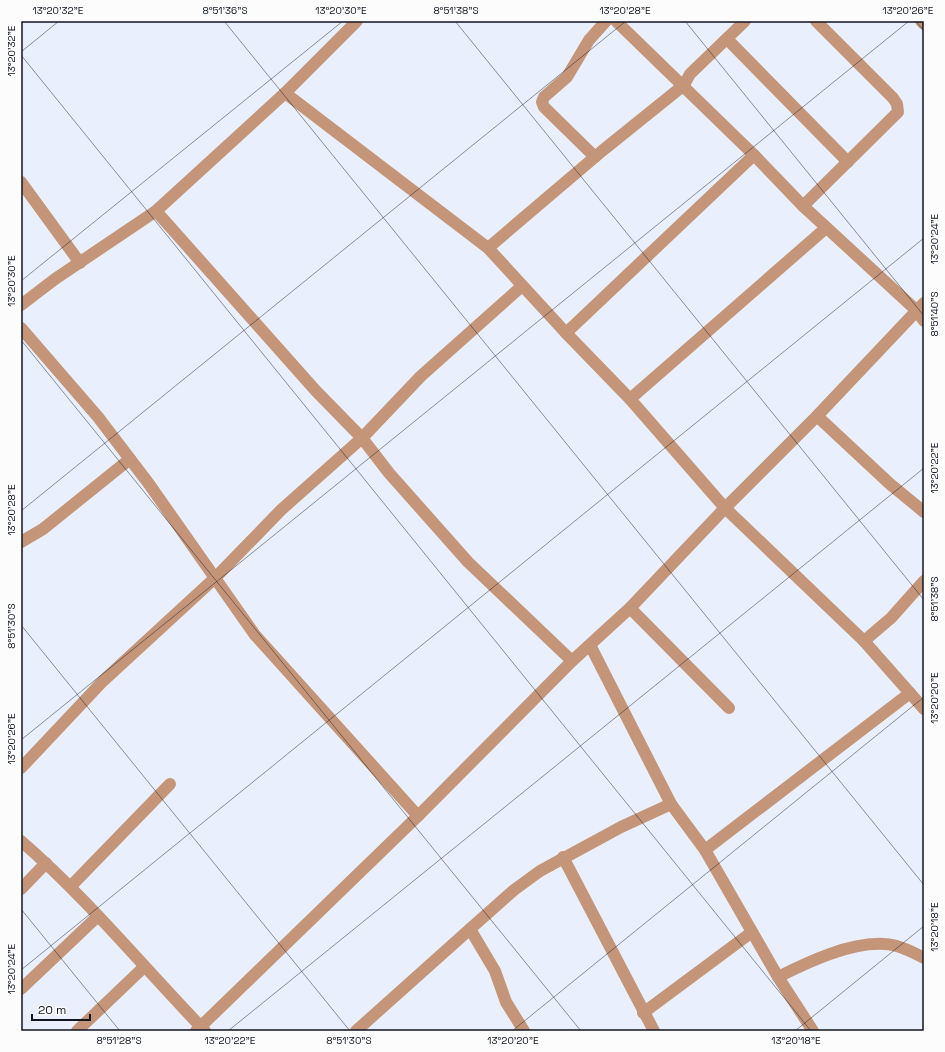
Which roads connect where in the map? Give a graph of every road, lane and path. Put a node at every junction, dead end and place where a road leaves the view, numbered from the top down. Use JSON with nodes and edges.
{"nodes":[{"id":1,"x":357,"y":21,"type":"edge"},
{"id":2,"x":606,"y":21,"type":"edge"},
{"id":3,"x":616,"y":21,"type":"edge"},
{"id":4,"x":745,"y":21,"type":"edge"},
{"id":5,"x":816,"y":21,"type":"edge"},
{"id":6,"x":921,"y":21,"type":"edge"},
{"id":7,"x":924,"y":24,"type":"edge"},
{"id":8,"x":727,"y":39,"type":"junction"},
{"id":9,"x":684,"y":85,"type":"junction"},
{"id":10,"x":285,"y":93,"type":"junction"},
{"id":11,"x":754,"y":155,"type":"junction"},
{"id":12,"x":594,"y":158,"type":"junction"},
{"id":13,"x":848,"y":162,"type":"junction"},
{"id":14,"x":21,"y":182,"type":"edge"},
{"id":15,"x":803,"y":206,"type":"junction"},
{"id":16,"x":156,"y":211,"type":"junction"},
{"id":17,"x":826,"y":228,"type":"junction"},
{"id":18,"x":488,"y":248,"type":"junction"},
{"id":19,"x":80,"y":263,"type":"junction"},
{"id":20,"x":522,"y":286,"type":"junction"},
{"id":21,"x":21,"y":305,"type":"edge"},
{"id":22,"x":920,"y":307,"type":"edge"},
{"id":23,"x":924,"y":321,"type":"edge"},
{"id":24,"x":21,"y":328,"type":"edge"},
{"id":25,"x":566,"y":333,"type":"junction"},
{"id":26,"x":630,"y":399,"type":"junction"},
{"id":27,"x":817,"y":416,"type":"junction"},
{"id":28,"x":362,"y":438,"type":"junction"},
{"id":29,"x":130,"y":459,"type":"junction"},
{"id":30,"x":725,"y":508,"type":"junction"},
{"id":31,"x":924,"y":512,"type":"edge"},
{"id":32,"x":21,"y":542,"type":"edge"},
{"id":33,"x":215,"y":578,"type":"junction"},
{"id":34,"x":924,"y":581,"type":"edge"},
{"id":35,"x":630,"y":608,"type":"junction"},
{"id":36,"x":864,"y":641,"type":"junction"},
{"id":37,"x":590,"y":645,"type":"junction"},
{"id":38,"x":572,"y":661,"type":"junction"},
{"id":39,"x":910,"y":693,"type":"junction"},
{"id":40,"x":729,"y":708,"type":"dead end"},
{"id":41,"x":924,"y":709,"type":"edge"},
{"id":42,"x":21,"y":768,"type":"edge"},
{"id":43,"x":170,"y":784,"type":"dead end"},
{"id":44,"x":671,"y":804,"type":"junction"},
{"id":45,"x":418,"y":816,"type":"junction"},
{"id":46,"x":21,"y":841,"type":"edge"},
{"id":47,"x":705,"y":850,"type":"junction"},
{"id":48,"x":563,"y":857,"type":"junction"},
{"id":49,"x":46,"y":863,"type":"junction"},
{"id":50,"x":71,"y":886,"type":"junction"},
{"id":51,"x":21,"y":889,"type":"edge"},
{"id":52,"x":98,"y":916,"type":"junction"},
{"id":53,"x":470,"y":929,"type":"junction"},
{"id":54,"x":752,"y":932,"type":"junction"},
{"id":55,"x":924,"y":958,"type":"edge"},
{"id":56,"x":144,"y":967,"type":"junction"},
{"id":57,"x":778,"y":977,"type":"junction"},
{"id":58,"x":21,"y":989,"type":"edge"},
{"id":59,"x":643,"y":1013,"type":"junction"},
{"id":60,"x":201,"y":1029,"type":"edge"},
{"id":61,"x":77,"y":1031,"type":"edge"},
{"id":62,"x":356,"y":1031,"type":"edge"},
{"id":63,"x":524,"y":1031,"type":"edge"},
{"id":64,"x":654,"y":1031,"type":"edge"},
{"id":65,"x":813,"y":1031,"type":"edge"}],
"edges":[{"from":1,"to":10,"type":"street"},
{"from":2,"to":12,"type":"street"},
{"from":3,"to":9,"type":"street"},
{"from":4,"to":8,"type":"street"},
{"from":5,"to":13,"type":"street"},
{"from":6,"to":7,"type":"street"},
{"from":8,"to":9,"type":"street"},
{"from":8,"to":13,"type":"street"},
{"from":9,"to":11,"type":"street"},
{"from":9,"to":12,"type":"street"},
{"from":10,"to":16,"type":"street"},
{"from":10,"to":18,"type":"street"},
{"from":11,"to":15,"type":"street"},
{"from":11,"to":25,"type":"street"},
{"from":12,"to":18,"type":"street"},
{"from":13,"to":15,"type":"street"},
{"from":14,"to":19,"type":"street"},
{"from":15,"to":17,"type":"street"},
{"from":16,"to":19,"type":"street"},
{"from":16,"to":28,"type":"street"},
{"from":17,"to":22,"type":"street"},
{"from":17,"to":26,"type":"street"},
{"from":18,"to":20,"type":"street"},
{"from":19,"to":21,"type":"street"},
{"from":20,"to":25,"type":"street"},
{"from":20,"to":28,"type":"street"},
{"from":22,"to":23,"type":"street"},
{"from":22,"to":27,"type":"street"},
{"from":24,"to":29,"type":"street"},
{"from":25,"to":26,"type":"street"},
{"from":26,"to":30,"type":"street"},
{"from":27,"to":30,"type":"street"},
{"from":27,"to":31,"type":"street"},
{"from":28,"to":33,"type":"street"},
{"from":28,"to":38,"type":"street"},
{"from":29,"to":32,"type":"street"},
{"from":29,"to":33,"type":"street"},
{"from":30,"to":35,"type":"street"},
{"from":30,"to":36,"type":"street"},
{"from":33,"to":42,"type":"street"},
{"from":33,"to":45,"type":"street"},
{"from":34,"to":36,"type":"street"},
{"from":35,"to":37,"type":"street"},
{"from":35,"to":40,"type":"street"},
{"from":36,"to":39,"type":"street"},
{"from":37,"to":38,"type":"street"},
{"from":37,"to":44,"type":"street"},
{"from":38,"to":45,"type":"street"},
{"from":39,"to":41,"type":"street"},
{"from":39,"to":47,"type":"street"},
{"from":43,"to":50,"type":"street"},
{"from":44,"to":47,"type":"street"},
{"from":44,"to":48,"type":"street"},
{"from":45,"to":60,"type":"street"},
{"from":46,"to":49,"type":"street"},
{"from":47,"to":54,"type":"street"},
{"from":48,"to":53,"type":"street"},
{"from":48,"to":59,"type":"street"},
{"from":49,"to":50,"type":"street"},
{"from":49,"to":51,"type":"street"},
{"from":50,"to":52,"type":"street"},
{"from":52,"to":56,"type":"street"},
{"from":52,"to":58,"type":"street"},
{"from":53,"to":62,"type":"street"},
{"from":53,"to":63,"type":"street"},
{"from":54,"to":57,"type":"street"},
{"from":54,"to":59,"type":"street"},
{"from":55,"to":57,"type":"street"},
{"from":56,"to":60,"type":"street"},
{"from":56,"to":61,"type":"street"},
{"from":57,"to":65,"type":"street"},
{"from":59,"to":64,"type":"street"}]}
